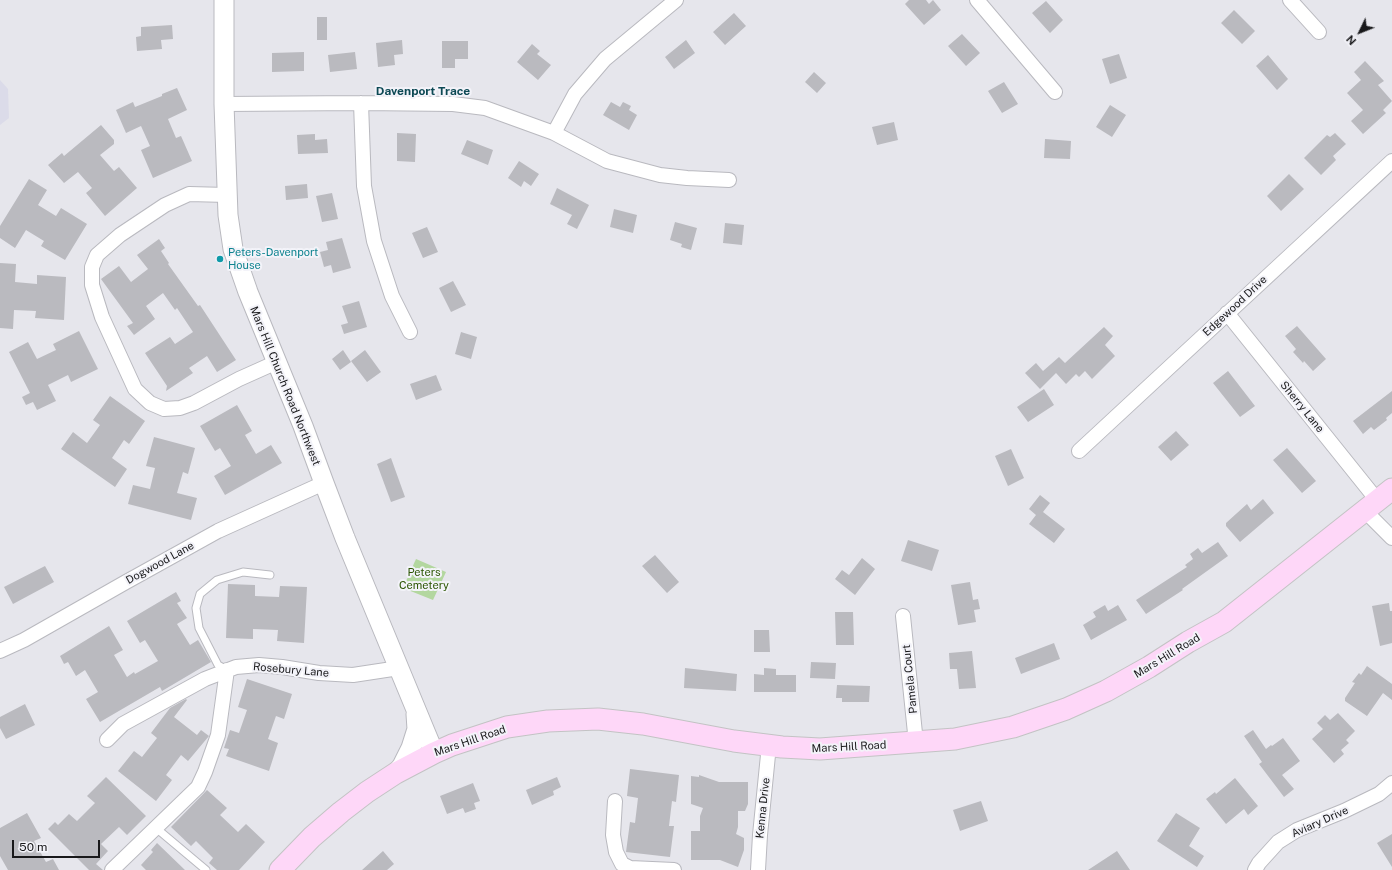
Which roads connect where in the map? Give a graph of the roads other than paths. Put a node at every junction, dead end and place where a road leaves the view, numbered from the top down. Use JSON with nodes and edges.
{"nodes":[{"id":1,"x":224,"y":0,"type":"edge"},
{"id":2,"x":676,"y":0,"type":"edge"},
{"id":3,"x":977,"y":0,"type":"edge"},
{"id":4,"x":1290,"y":0,"type":"edge"},
{"id":5,"x":1318,"y":32,"type":"dead end"},
{"id":6,"x":1055,"y":92,"type":"dead end"},
{"id":7,"x":361,"y":103,"type":"junction"},
{"id":8,"x":224,"y":104,"type":"junction"},
{"id":9,"x":554,"y":133,"type":"junction"},
{"id":10,"x":1392,"y":160,"type":"edge"},
{"id":11,"x":729,"y":180,"type":"dead end"},
{"id":12,"x":227,"y":195,"type":"junction"},
{"id":13,"x":1227,"y":313,"type":"junction"},
{"id":14,"x":410,"y":332,"type":"dead end"},
{"id":15,"x":277,"y":362,"type":"junction"},
{"id":16,"x":1079,"y":451,"type":"dead end"},
{"id":17,"x":324,"y":483,"type":"junction"},
{"id":18,"x":1383,"y":498,"type":"edge"},
{"id":19,"x":1392,"y":538,"type":"edge"},
{"id":20,"x":270,"y":575,"type":"dead end"},
{"id":21,"x":903,"y":616,"type":"dead end"},
{"id":22,"x":0,"y":651,"type":"edge"},
{"id":23,"x":399,"y":668,"type":"junction"},
{"id":24,"x":227,"y":670,"type":"junction"},
{"id":25,"x":415,"y":707,"type":"junction"},
{"id":26,"x":107,"y":740,"type":"dead end"},
{"id":27,"x":916,"y":743,"type":"junction"},
{"id":28,"x":769,"y":745,"type":"junction"},
{"id":29,"x":434,"y":753,"type":"junction"},
{"id":30,"x":396,"y":773,"type":"junction"},
{"id":31,"x":1392,"y":783,"type":"edge"},
{"id":32,"x":615,"y":801,"type":"dead end"},
{"id":33,"x":156,"y":828,"type":"junction"},
{"id":34,"x":112,"y":870,"type":"edge"},
{"id":35,"x":206,"y":870,"type":"edge"},
{"id":36,"x":280,"y":870,"type":"edge"},
{"id":37,"x":674,"y":870,"type":"edge"},
{"id":38,"x":758,"y":870,"type":"edge"},
{"id":39,"x":1255,"y":870,"type":"edge"}],
"edges":[{"from":1,"to":8,"type":"street","name":"Mars Hill Church Road Northwest"},
{"from":2,"to":9,"type":"street"},
{"from":3,"to":6,"type":"street"},
{"from":4,"to":5,"type":"street"},
{"from":7,"to":8,"type":"street"},
{"from":7,"to":9,"type":"street"},
{"from":7,"to":14,"type":"street"},
{"from":8,"to":12,"type":"street","name":"Mars Hill Church Road Northwest"},
{"from":9,"to":11,"type":"street"},
{"from":10,"to":13,"type":"street","name":"Edgewood Drive"},
{"from":12,"to":15,"type":"street","name":"Mars Hill Church Road Northwest"},
{"from":12,"to":15,"type":"street"},
{"from":13,"to":16,"type":"street","name":"Edgewood Drive"},
{"from":13,"to":18,"type":"street","name":"Sherry Lane"},
{"from":15,"to":17,"type":"street","name":"Mars Hill Church Road Northwest"},
{"from":17,"to":22,"type":"street","name":"Dogwood Lane"},
{"from":17,"to":23,"type":"street","name":"Mars Hill Church Road Northwest"},
{"from":18,"to":19,"type":"street"},
{"from":18,"to":27,"type":"main road","name":"Mars Hill Road"},
{"from":20,"to":24,"type":"lane"},
{"from":21,"to":27,"type":"street","name":"Pamela Court"},
{"from":23,"to":24,"type":"street","name":"Rosebury Lane"},
{"from":23,"to":25,"type":"street","name":"Mars Hill Church Road Northwest"},
{"from":24,"to":26,"type":"street","name":"Rosebury Lane"},
{"from":24,"to":33,"type":"street"},
{"from":25,"to":29,"type":"street","name":"Mars Hill Church Road Northwest"},
{"from":25,"to":30,"type":"street"},
{"from":27,"to":28,"type":"main road","name":"Mars Hill Road"},
{"from":28,"to":29,"type":"main road","name":"Mars Hill Road"},
{"from":28,"to":38,"type":"street","name":"Kenna Drive"},
{"from":29,"to":30,"type":"main road","name":"Mars Hill Road"},
{"from":30,"to":36,"type":"main road","name":"Mars Hill Road"},
{"from":31,"to":39,"type":"street","name":"Aviary Drive"},
{"from":32,"to":37,"type":"street"},
{"from":33,"to":34,"type":"street"},
{"from":33,"to":35,"type":"lane"}]}
